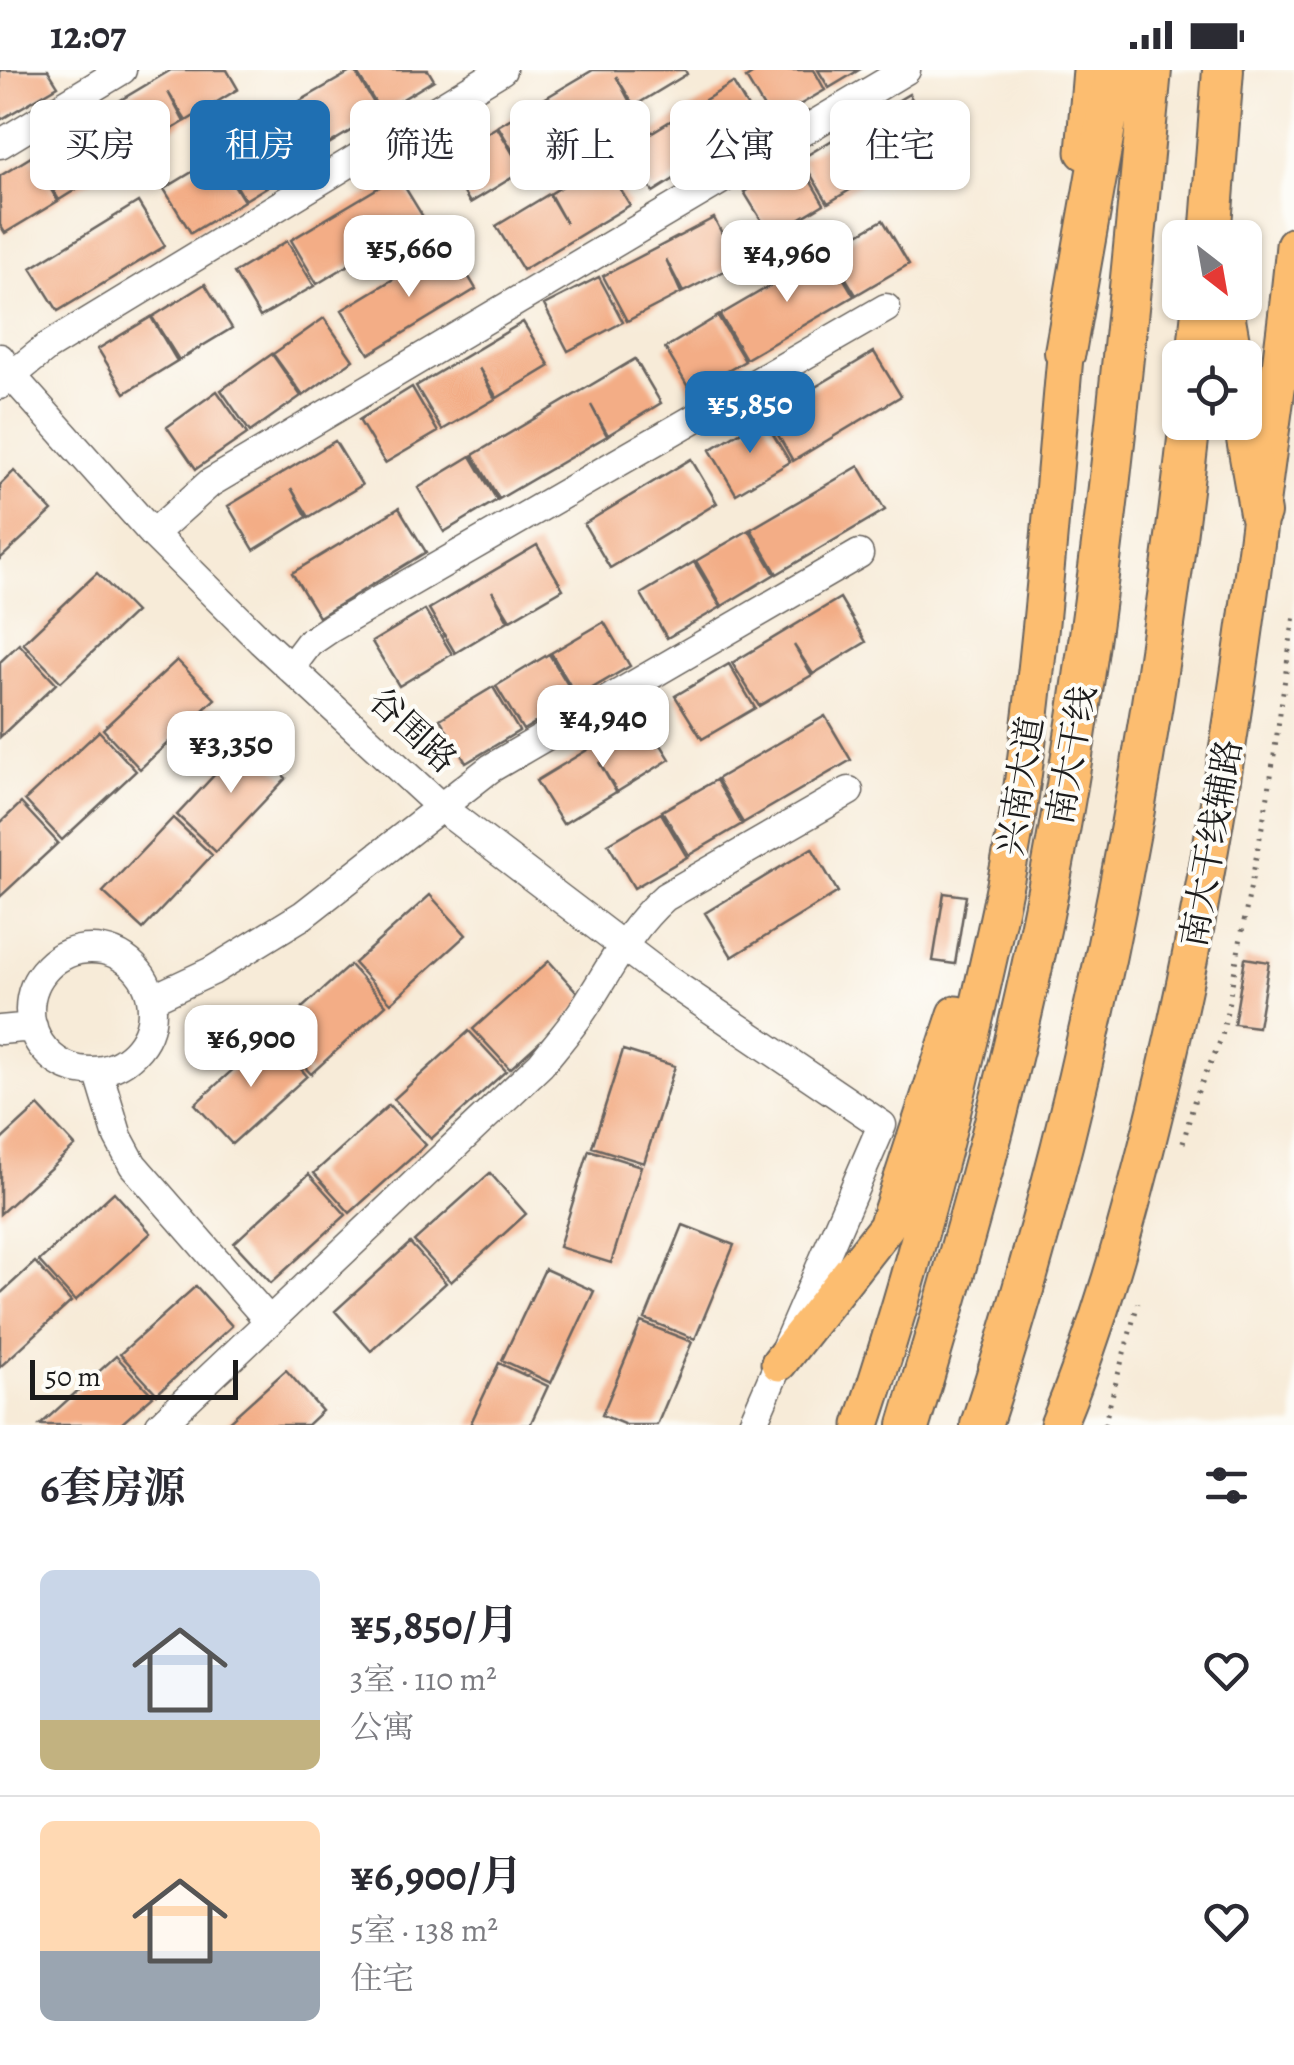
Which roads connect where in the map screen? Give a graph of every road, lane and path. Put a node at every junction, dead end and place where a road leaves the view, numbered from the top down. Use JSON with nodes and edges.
{"nodes":[{"id":1,"x":122,"y":70,"type":"edge"},
{"id":2,"x":502,"y":70,"type":"edge"},
{"id":3,"x":906,"y":70,"type":"edge"},
{"id":4,"x":1092,"y":70,"type":"edge"},
{"id":5,"x":1115,"y":70,"type":"edge"},
{"id":6,"x":1152,"y":70,"type":"edge"},
{"id":7,"x":1223,"y":70,"type":"edge"},
{"id":8,"x":0,"y":144,"type":"edge"},
{"id":9,"x":1211,"y":220,"type":"edge"},
{"id":10,"x":1294,"y":245,"type":"edge"},
{"id":11,"x":886,"y":308,"type":"dead end"},
{"id":12,"x":1065,"y":352,"type":"junction"},
{"id":13,"x":4,"y":373,"type":"edge"},
{"id":14,"x":1188,"y":440,"type":"edge"},
{"id":15,"x":1247,"y":440,"type":"edge"},
{"id":16,"x":1260,"y":513,"type":"junction"},
{"id":17,"x":154,"y":534,"type":"junction"},
{"id":18,"x":858,"y":554,"type":"dead end"},
{"id":19,"x":1294,"y":615,"type":"edge"},
{"id":20,"x":290,"y":668,"type":"junction"},
{"id":21,"x":1035,"y":687,"type":"junction"},
{"id":22,"x":849,"y":791,"type":"dead end"},
{"id":23,"x":443,"y":808,"type":"junction"},
{"id":24,"x":621,"y":945,"type":"junction"},
{"id":25,"x":152,"y":1000,"type":"junction"},
{"id":26,"x":33,"y":1027,"type":"junction"},
{"id":27,"x":0,"y":1030,"type":"edge"},
{"id":28,"x":98,"y":1072,"type":"junction"},
{"id":29,"x":1179,"y":1156,"type":"dead end"},
{"id":30,"x":1142,"y":1290,"type":"dead end"},
{"id":31,"x":269,"y":1322,"type":"junction"},
{"id":32,"x":778,"y":1363,"type":"junction"},
{"id":33,"x":160,"y":1425,"type":"edge"},
{"id":34,"x":752,"y":1425,"type":"edge"},
{"id":35,"x":862,"y":1425,"type":"edge"},
{"id":36,"x":909,"y":1425,"type":"edge"},
{"id":37,"x":981,"y":1425,"type":"edge"},
{"id":38,"x":1058,"y":1425,"type":"edge"},
{"id":39,"x":1104,"y":1425,"type":"edge"}],
"edges":[{"from":1,"to":8,"type":"street"},
{"from":2,"to":13,"type":"street"},
{"from":3,"to":17,"type":"street"},
{"from":4,"to":12,"type":"main road","name":"兴南大道"},
{"from":5,"to":12,"type":"highway"},
{"from":6,"to":36,"type":"highway","name":"南大干线"},
{"from":7,"to":9,"type":"highway"},
{"from":10,"to":16,"type":"main road","name":"南大干线辅路"},
{"from":11,"to":20,"type":"street"},
{"from":12,"to":21,"type":"main road","name":"兴南大道"},
{"from":13,"to":17,"type":"street","name":"谷围路"},
{"from":14,"to":37,"type":"highway","name":"南大干线"},
{"from":15,"to":16,"type":"highway"},
{"from":16,"to":38,"type":"main road","name":"南大干线辅路"},
{"from":17,"to":20,"type":"street","name":"谷围路"},
{"from":18,"to":23,"type":"street"},
{"from":19,"to":29,"type":"path"},
{"from":20,"to":23,"type":"street","name":"谷围路"},
{"from":21,"to":32,"type":"main road"},
{"from":21,"to":35,"type":"main road","name":"兴南大道"},
{"from":22,"to":24,"type":"street"},
{"from":23,"to":24,"type":"street","name":"谷围路"},
{"from":23,"to":25,"type":"street"},
{"from":24,"to":31,"type":"street"},
{"from":24,"to":32,"type":"street","name":"谷围路"},
{"from":25,"to":26,"type":"street"},
{"from":25,"to":28,"type":"street"},
{"from":26,"to":27,"type":"street"},
{"from":26,"to":28,"type":"street"},
{"from":28,"to":31,"type":"street"},
{"from":30,"to":39,"type":"path"},
{"from":31,"to":33,"type":"street"},
{"from":32,"to":34,"type":"street"}]}
